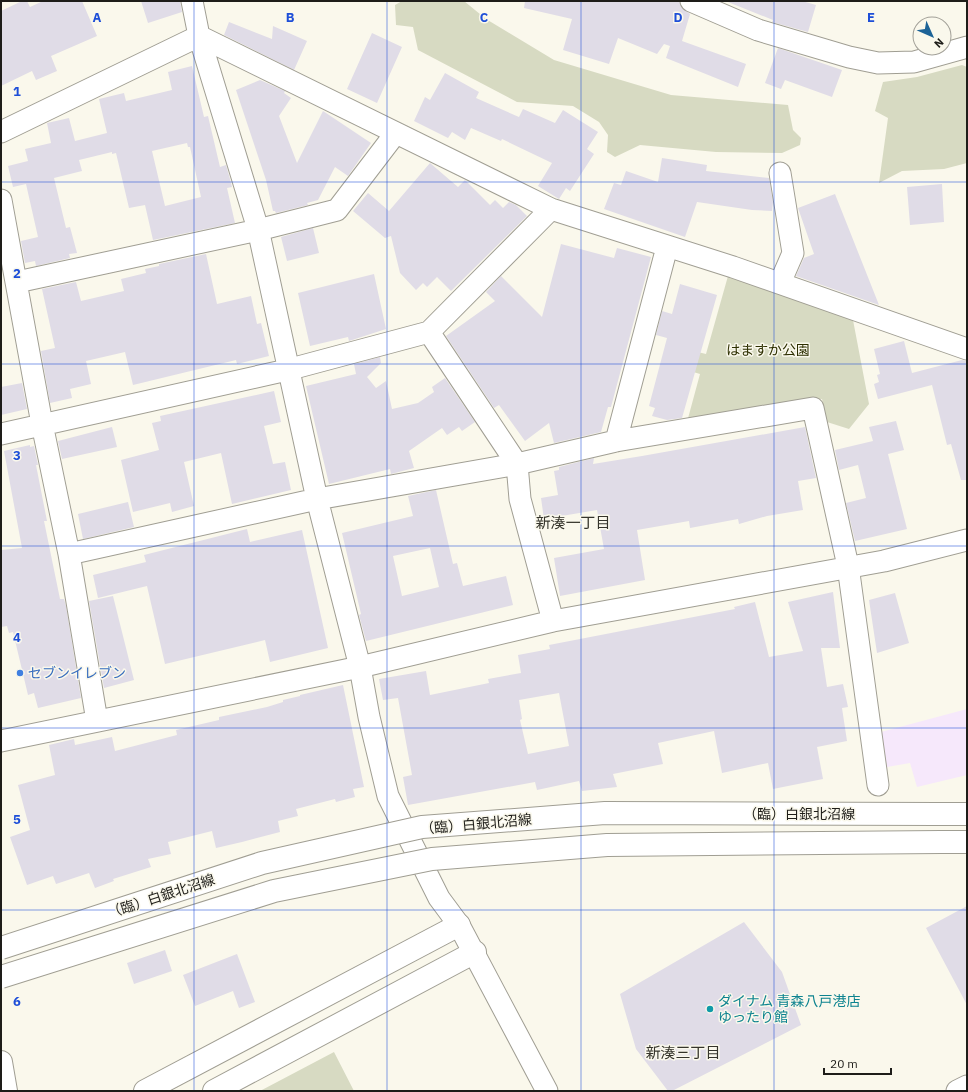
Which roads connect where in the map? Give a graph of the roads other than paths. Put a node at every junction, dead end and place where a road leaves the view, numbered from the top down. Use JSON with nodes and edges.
{"nodes":[{"id":1,"x":192,"y":1,"type":"edge"},
{"id":2,"x":691,"y":1,"type":"edge"},
{"id":3,"x":199,"y":36,"type":"junction"},
{"id":4,"x":967,"y":47,"type":"edge"},
{"id":5,"x":1,"y":132,"type":"edge"},
{"id":6,"x":395,"y":134,"type":"junction"},
{"id":7,"x":780,"y":173,"type":"dead end"},
{"id":8,"x":1,"y":200,"type":"edge"},
{"id":9,"x":551,"y":208,"type":"junction"},
{"id":10,"x":258,"y":230,"type":"junction"},
{"id":11,"x":667,"y":247,"type":"junction"},
{"id":12,"x":17,"y":282,"type":"junction"},
{"id":13,"x":780,"y":283,"type":"junction"},
{"id":14,"x":428,"y":332,"type":"junction"},
{"id":15,"x":967,"y":348,"type":"edge"},
{"id":16,"x":287,"y":370,"type":"junction"},
{"id":17,"x":42,"y":424,"type":"junction"},
{"id":18,"x":1,"y":434,"type":"edge"},
{"id":19,"x":616,"y":441,"type":"junction"},
{"id":20,"x":517,"y":464,"type":"junction"},
{"id":21,"x":317,"y":499,"type":"junction"},
{"id":22,"x":967,"y":540,"type":"edge"},
{"id":23,"x":69,"y":554,"type":"junction"},
{"id":24,"x":848,"y":566,"type":"junction"},
{"id":25,"x":553,"y":621,"type":"junction"},
{"id":26,"x":360,"y":667,"type":"junction"},
{"id":27,"x":97,"y":721,"type":"junction"},
{"id":28,"x":1,"y":741,"type":"edge"},
{"id":29,"x":878,"y":786,"type":"dead end"},
{"id":30,"x":967,"y":814,"type":"edge"},
{"id":31,"x":967,"y":842,"type":"edge"},
{"id":32,"x":459,"y":925,"type":"junction"},
{"id":33,"x":1,"y":948,"type":"edge"},
{"id":34,"x":474,"y":952,"type":"junction"},
{"id":35,"x":1,"y":978,"type":"edge"},
{"id":36,"x":1,"y":1062,"type":"edge"},
{"id":37,"x":967,"y":1086,"type":"edge"},
{"id":38,"x":6,"y":1091,"type":"edge"},
{"id":39,"x":145,"y":1091,"type":"edge"},
{"id":40,"x":214,"y":1091,"type":"edge"},
{"id":41,"x":547,"y":1091,"type":"edge"},
{"id":42,"x":957,"y":1091,"type":"edge"}],
"edges":[{"from":1,"to":3,"type":"street"},
{"from":2,"to":4,"type":"street"},
{"from":3,"to":5,"type":"street"},
{"from":3,"to":6,"type":"street"},
{"from":3,"to":10,"type":"street"},
{"from":6,"to":9,"type":"street"},
{"from":6,"to":10,"type":"street"},
{"from":7,"to":13,"type":"street"},
{"from":8,"to":12,"type":"street"},
{"from":9,"to":11,"type":"street"},
{"from":9,"to":14,"type":"street"},
{"from":10,"to":12,"type":"street"},
{"from":10,"to":16,"type":"street"},
{"from":11,"to":13,"type":"street"},
{"from":11,"to":19,"type":"street"},
{"from":12,"to":17,"type":"street"},
{"from":13,"to":15,"type":"street"},
{"from":14,"to":16,"type":"street"},
{"from":14,"to":20,"type":"street"},
{"from":16,"to":17,"type":"street"},
{"from":16,"to":21,"type":"street"},
{"from":17,"to":18,"type":"street"},
{"from":17,"to":23,"type":"street"},
{"from":19,"to":20,"type":"street"},
{"from":19,"to":24,"type":"street"},
{"from":20,"to":21,"type":"street"},
{"from":20,"to":25,"type":"street"},
{"from":21,"to":23,"type":"street"},
{"from":21,"to":26,"type":"street"},
{"from":22,"to":24,"type":"street"},
{"from":23,"to":27,"type":"street"},
{"from":24,"to":25,"type":"street"},
{"from":24,"to":29,"type":"street"},
{"from":25,"to":26,"type":"street"},
{"from":26,"to":27,"type":"street"},
{"from":26,"to":32,"type":"street"},
{"from":27,"to":28,"type":"street"},
{"from":30,"to":33,"type":"street","name":"（臨）白銀北沼線","bridge":true},
{"from":31,"to":35,"type":"street","name":"（臨）白銀北沼線","bridge":true},
{"from":32,"to":34,"type":"street"},
{"from":32,"to":39,"type":"street"},
{"from":34,"to":40,"type":"street"},
{"from":34,"to":41,"type":"street"},
{"from":36,"to":38,"type":"street"},
{"from":37,"to":42,"type":"street"}]}
